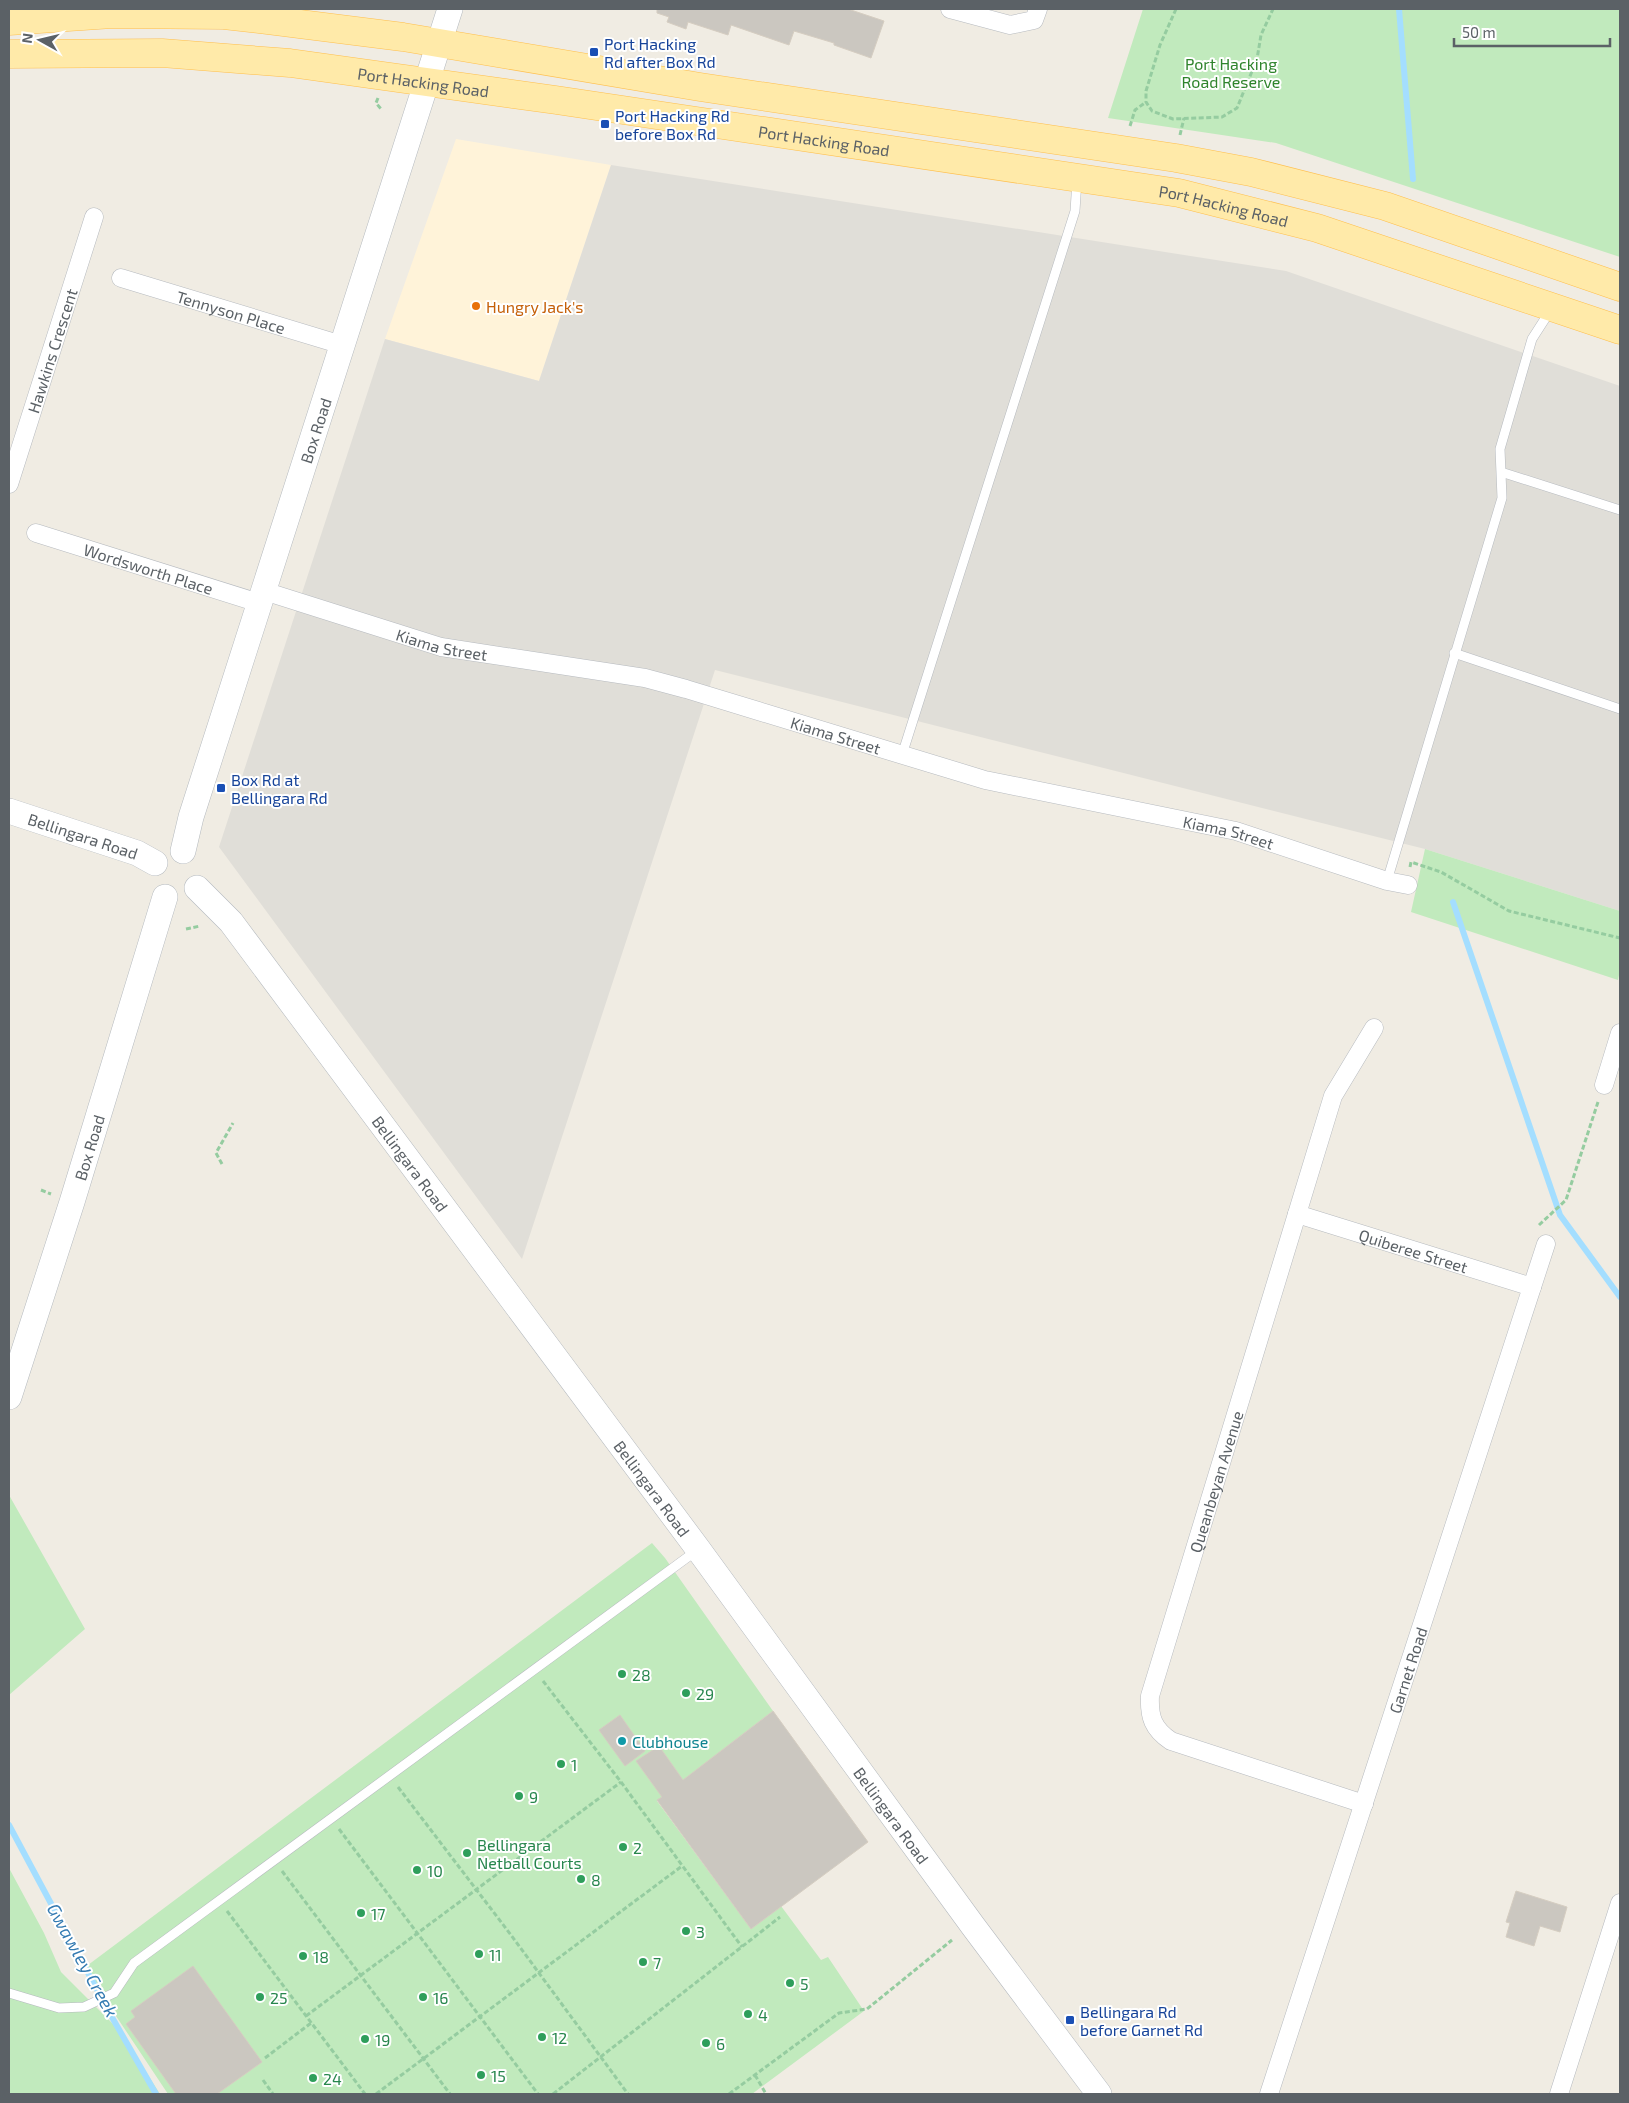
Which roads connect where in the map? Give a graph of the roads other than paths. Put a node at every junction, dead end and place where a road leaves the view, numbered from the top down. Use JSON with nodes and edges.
{"nodes":[{"id":1,"x":450,"y":9,"type":"edge"},
{"id":2,"x":950,"y":9,"type":"edge"},
{"id":3,"x":1038,"y":9,"type":"edge"},
{"id":4,"x":9,"y":21,"type":"edge"},
{"id":5,"x":439,"y":43,"type":"junction"},
{"id":6,"x":9,"y":54,"type":"edge"},
{"id":7,"x":427,"y":81,"type":"junction"},
{"id":8,"x":1078,"y":177,"type":"junction"},
{"id":9,"x":94,"y":216,"type":"dead end"},
{"id":10,"x":121,"y":278,"type":"dead end"},
{"id":11,"x":1620,"y":287,"type":"edge"},
{"id":12,"x":1553,"y":306,"type":"junction"},
{"id":13,"x":1620,"y":330,"type":"edge"},
{"id":14,"x":342,"y":344,"type":"junction"},
{"id":15,"x":1501,"y":472,"type":"junction"},
{"id":16,"x":9,"y":484,"type":"edge"},
{"id":17,"x":1620,"y":510,"type":"edge"},
{"id":18,"x":36,"y":533,"type":"dead end"},
{"id":19,"x":262,"y":597,"type":"junction"},
{"id":20,"x":1454,"y":653,"type":"junction"},
{"id":21,"x":1620,"y":709,"type":"edge"},
{"id":22,"x":902,"y":755,"type":"junction"},
{"id":23,"x":9,"y":811,"type":"edge"},
{"id":24,"x":183,"y":851,"type":"junction"},
{"id":25,"x":155,"y":863,"type":"junction"},
{"id":26,"x":1387,"y":881,"type":"junction"},
{"id":27,"x":1408,"y":885,"type":"road end"},
{"id":28,"x":197,"y":888,"type":"junction"},
{"id":29,"x":165,"y":897,"type":"junction"},
{"id":30,"x":1374,"y":1028,"type":"dead end"},
{"id":31,"x":1619,"y":1043,"type":"edge"},
{"id":32,"x":1604,"y":1085,"type":"road end"},
{"id":33,"x":1297,"y":1214,"type":"junction"},
{"id":34,"x":1546,"y":1244,"type":"dead end"},
{"id":35,"x":1532,"y":1287,"type":"junction"},
{"id":36,"x":9,"y":1397,"type":"edge"},
{"id":37,"x":698,"y":1549,"type":"junction"},
{"id":38,"x":1364,"y":1804,"type":"junction"},
{"id":39,"x":1620,"y":1903,"type":"edge"},
{"id":40,"x":9,"y":1993,"type":"edge"},
{"id":41,"x":1099,"y":2094,"type":"edge"},
{"id":42,"x":1269,"y":2094,"type":"edge"},
{"id":43,"x":1559,"y":2094,"type":"edge"}],
"edges":[{"from":1,"to":5,"type":"street","name":"Box Road"},
{"from":2,"to":3,"type":"street"},
{"from":4,"to":5,"type":"main road","name":"Port Hacking Road"},
{"from":5,"to":7,"type":"street","name":"Box Road"},
{"from":5,"to":11,"type":"main road","name":"Port Hacking Road"},
{"from":6,"to":7,"type":"main road","name":"Port Hacking Road"},
{"from":7,"to":8,"type":"main road","name":"Port Hacking Road"},
{"from":7,"to":14,"type":"street","name":"Box Road"},
{"from":8,"to":12,"type":"main road","name":"Port Hacking Road"},
{"from":8,"to":22,"type":"lane"},
{"from":9,"to":16,"type":"street","name":"Hawkins Crescent"},
{"from":10,"to":14,"type":"street","name":"Tennyson Place"},
{"from":12,"to":13,"type":"main road","name":"Port Hacking Road"},
{"from":12,"to":15,"type":"lane"},
{"from":14,"to":19,"type":"street","name":"Box Road"},
{"from":15,"to":17,"type":"lane"},
{"from":15,"to":20,"type":"lane"},
{"from":18,"to":19,"type":"street","name":"Wordsworth Place"},
{"from":19,"to":22,"type":"street","name":"Kiama Street"},
{"from":19,"to":24,"type":"street","name":"Box Road"},
{"from":20,"to":21,"type":"lane"},
{"from":20,"to":26,"type":"lane"},
{"from":22,"to":26,"type":"street","name":"Kiama Street"},
{"from":23,"to":25,"type":"street","name":"Bellingara Road"},
{"from":24,"to":25,"type":"street"},
{"from":24,"to":28,"type":"street"},
{"from":25,"to":29,"type":"street"},
{"from":26,"to":27,"type":"street","name":"Kiama Street"},
{"from":28,"to":29,"type":"street"},
{"from":28,"to":37,"type":"street","name":"Bellingara Road"},
{"from":29,"to":36,"type":"street","name":"Box Road"},
{"from":30,"to":33,"type":"street","name":"Queanbeyan Avenue"},
{"from":31,"to":32,"type":"street"},
{"from":33,"to":35,"type":"street","name":"Quiberee Street"},
{"from":33,"to":38,"type":"street","name":"Queanbeyan Avenue"},
{"from":34,"to":35,"type":"street","name":"Garnet Road"},
{"from":35,"to":38,"type":"street","name":"Garnet Road"},
{"from":37,"to":40,"type":"lane"},
{"from":37,"to":41,"type":"street","name":"Bellingara Road"},
{"from":38,"to":42,"type":"street","name":"Garnet Road"},
{"from":39,"to":43,"type":"street"}]}
